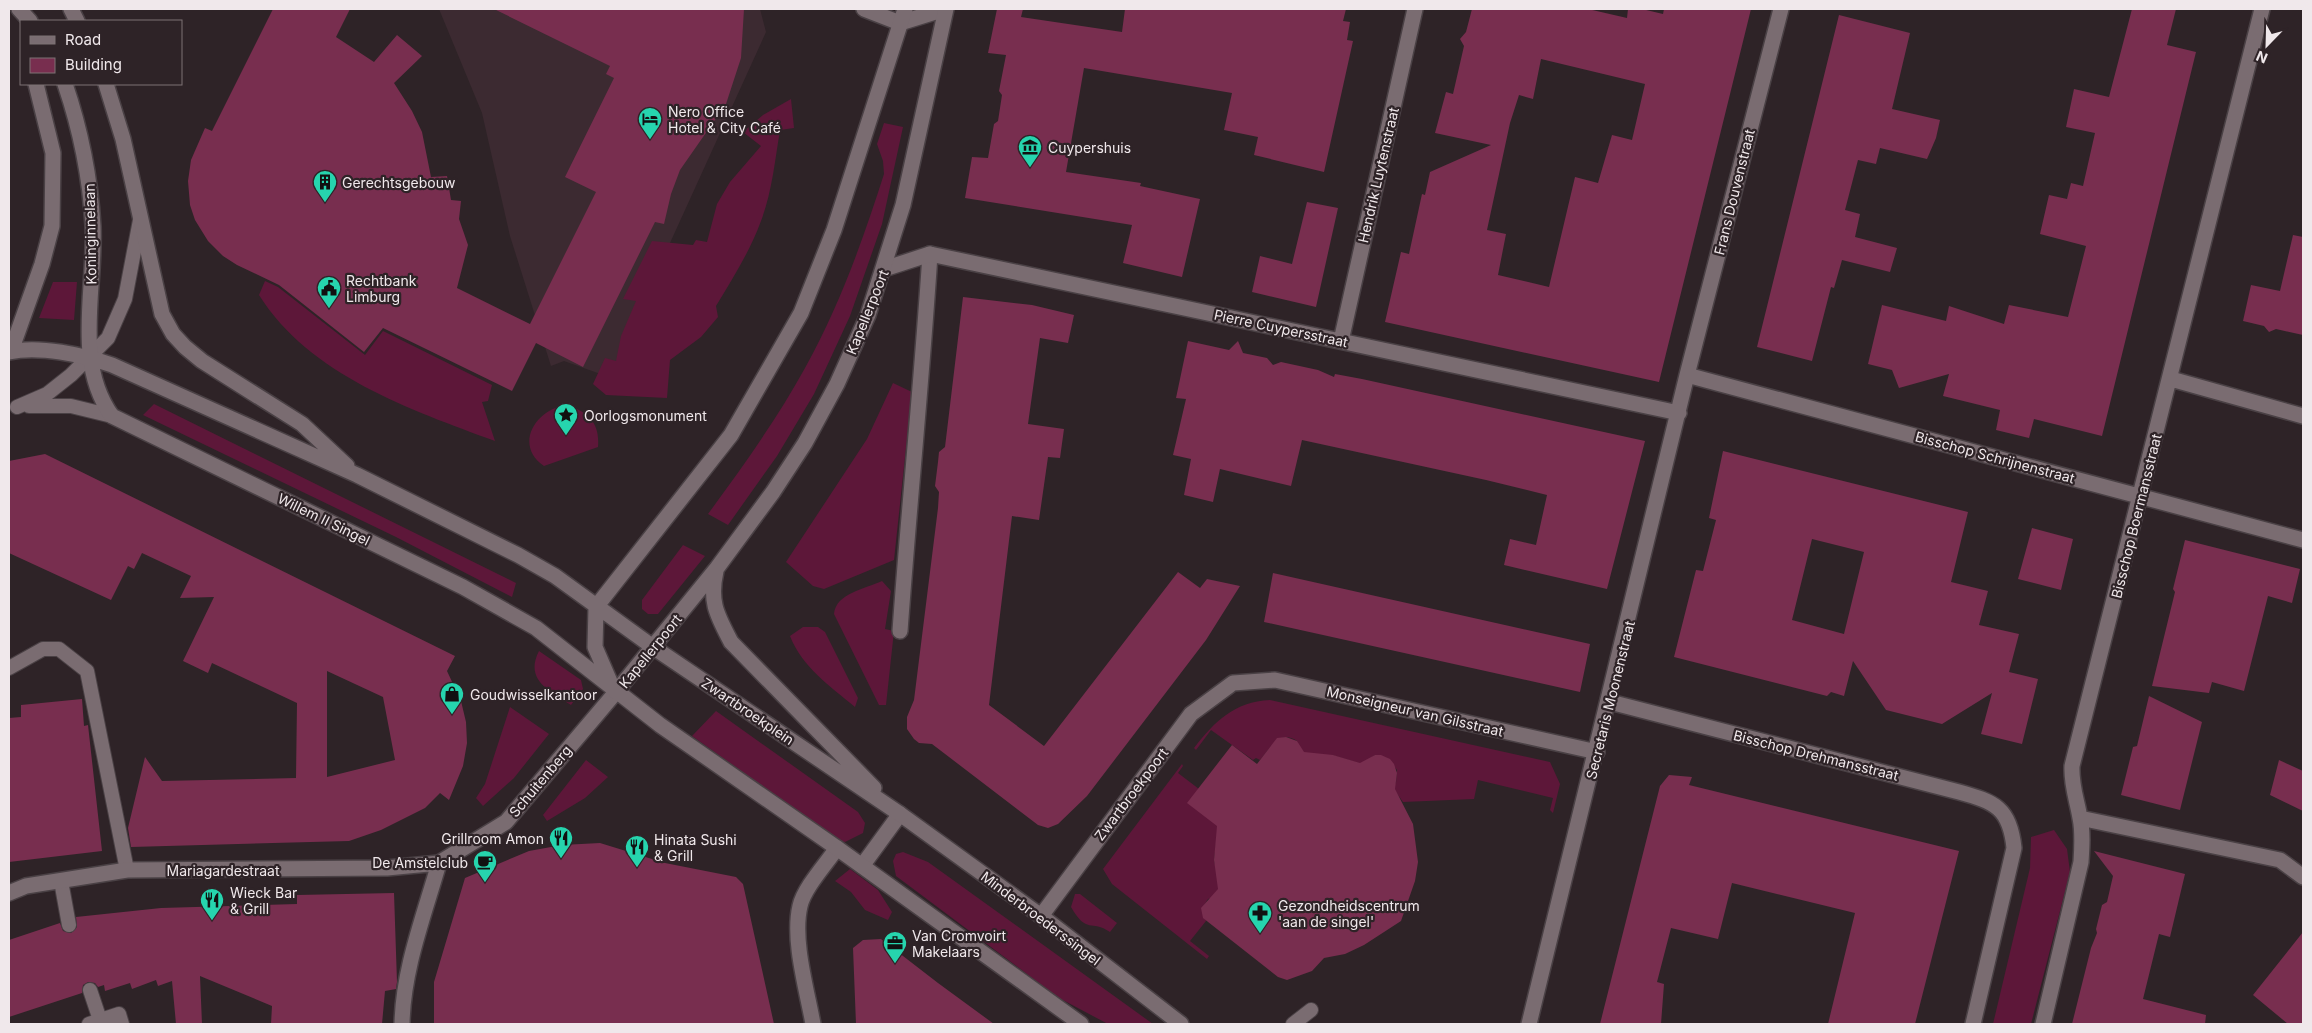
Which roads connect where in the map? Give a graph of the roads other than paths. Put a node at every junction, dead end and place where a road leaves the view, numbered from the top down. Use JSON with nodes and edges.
{"nodes":[{"id":1,"x":18,"y":9,"type":"edge"},
{"id":2,"x":70,"y":9,"type":"edge"},
{"id":3,"x":864,"y":9,"type":"edge"},
{"id":4,"x":946,"y":9,"type":"edge"},
{"id":5,"x":1415,"y":9,"type":"edge"},
{"id":6,"x":1781,"y":9,"type":"edge"},
{"id":7,"x":2262,"y":9,"type":"edge"},
{"id":8,"x":903,"y":16,"type":"edge"},
{"id":9,"x":29,"y":20,"type":"edge"},
{"id":10,"x":76,"y":20,"type":"edge"},
{"id":11,"x":36,"y":85,"type":"edge"},
{"id":12,"x":65,"y":85,"type":"edge"},
{"id":13,"x":106,"y":85,"type":"edge"},
{"id":14,"x":140,"y":220,"type":"junction"},
{"id":15,"x":930,"y":254,"type":"junction"},
{"id":16,"x":884,"y":269,"type":"junction"},
{"id":17,"x":1341,"y":341,"type":"junction"},
{"id":18,"x":10,"y":351,"type":"edge"},
{"id":19,"x":90,"y":358,"type":"junction"},
{"id":20,"x":1687,"y":375,"type":"junction"},
{"id":21,"x":2171,"y":378,"type":"junction"},
{"id":22,"x":13,"y":409,"type":"edge"},
{"id":23,"x":1679,"y":413,"type":"junction"},
{"id":24,"x":112,"y":416,"type":"junction"},
{"id":25,"x":2303,"y":416,"type":"edge"},
{"id":26,"x":357,"y":475,"type":"junction"},
{"id":27,"x":2141,"y":495,"type":"junction"},
{"id":28,"x":2303,"y":540,"type":"edge"},
{"id":29,"x":717,"y":568,"type":"junction"},
{"id":30,"x":596,"y":607,"type":"junction"},
{"id":31,"x":900,"y":631,"type":"dead end"},
{"id":32,"x":653,"y":647,"type":"junction"},
{"id":33,"x":9,"y":668,"type":"edge"},
{"id":34,"x":1233,"y":684,"type":"joint"},
{"id":35,"x":616,"y":692,"type":"junction"},
{"id":36,"x":1610,"y":702,"type":"junction"},
{"id":37,"x":1597,"y":752,"type":"junction"},
{"id":38,"x":900,"y":814,"type":"junction"},
{"id":39,"x":2080,"y":818,"type":"junction"},
{"id":40,"x":837,"y":848,"type":"junction"},
{"id":41,"x":439,"y":864,"type":"junction"},
{"id":42,"x":862,"y":866,"type":"junction"},
{"id":43,"x":127,"y":870,"type":"junction"},
{"id":44,"x":2303,"y":878,"type":"edge"},
{"id":45,"x":61,"y":881,"type":"junction"},
{"id":46,"x":9,"y":893,"type":"edge"},
{"id":47,"x":1041,"y":916,"type":"junction"},
{"id":48,"x":69,"y":925,"type":"dead end"},
{"id":49,"x":90,"y":990,"type":"dead end"},
{"id":50,"x":1312,"y":1010,"type":"dead end"},
{"id":51,"x":94,"y":1022,"type":"edge"},
{"id":52,"x":122,"y":1024,"type":"edge"},
{"id":53,"x":402,"y":1024,"type":"edge"},
{"id":54,"x":813,"y":1024,"type":"edge"},
{"id":55,"x":1081,"y":1024,"type":"edge"},
{"id":56,"x":1181,"y":1024,"type":"edge"},
{"id":57,"x":1293,"y":1024,"type":"edge"},
{"id":58,"x":1530,"y":1024,"type":"edge"},
{"id":59,"x":1974,"y":1024,"type":"edge"},
{"id":60,"x":2043,"y":1024,"type":"edge"}],
"edges":[{"from":1,"to":9,"type":"street"},
{"from":2,"to":10,"type":"street"},
{"from":3,"to":8,"type":"street"},
{"from":4,"to":8,"type":"street"},
{"from":4,"to":16,"type":"street","name":"Kapellerpoort"},
{"from":5,"to":17,"type":"street","name":"Hendrik Luytenstraat"},
{"from":6,"to":20,"type":"street","name":"Frans Douvenstraat"},
{"from":7,"to":21,"type":"street","name":"Bisschop Boermansstraat"},
{"from":8,"to":30,"type":"street"},
{"from":11,"to":18,"type":"street"},
{"from":12,"to":19,"type":"street","name":"Koninginnelaan"},
{"from":13,"to":14,"type":"street"},
{"from":14,"to":19,"type":"lane"},
{"from":14,"to":26,"type":"street"},
{"from":15,"to":16,"type":"street"},
{"from":15,"to":17,"type":"street","name":"Pierre Cuypersstraat"},
{"from":15,"to":31,"type":"street"},
{"from":16,"to":29,"type":"street","name":"Kapellerpoort"},
{"from":17,"to":23,"type":"street","name":"Pierre Cuypersstraat"},
{"from":18,"to":19,"type":"street"},
{"from":19,"to":22,"type":"lane"},
{"from":19,"to":24,"type":"street","name":"Koninginnelaan"},
{"from":19,"to":26,"type":"street"},
{"from":20,"to":23,"type":"street","name":"Secretaris Moonenstraat"},
{"from":20,"to":27,"type":"street","name":"Bisschop Schrijnenstraat"},
{"from":21,"to":25,"type":"street"},
{"from":21,"to":27,"type":"street","name":"Bisschop Boermansstraat"},
{"from":22,"to":24,"type":"lane","name":"Willem II Singel"},
{"from":23,"to":36,"type":"street","name":"Secretaris Moonenstraat"},
{"from":24,"to":35,"type":"street","name":"Willem II Singel"},
{"from":26,"to":30,"type":"street"},
{"from":27,"to":28,"type":"street","name":"Bisschop Schrijnenstraat"},
{"from":27,"to":39,"type":"street","name":"Bisschop Boermansstraat"},
{"from":29,"to":32,"type":"street","name":"Kapellerpoort"},
{"from":29,"to":38,"type":"street"},
{"from":30,"to":32,"type":"street","name":"Zwartbroekplein"},
{"from":30,"to":35,"type":"street","name":"Kapellerpoort"},
{"from":32,"to":35,"type":"street","name":"Kapellerpoort"},
{"from":32,"to":38,"type":"street","name":"Zwartbroekplein"},
{"from":33,"to":43,"type":"lane"},
{"from":34,"to":37,"type":"street","name":"Monseigneur van Gilsstraat"},
{"from":34,"to":47,"type":"street","name":"Zwartbroekpoort"},
{"from":35,"to":40,"type":"street"},
{"from":35,"to":41,"type":"street","name":"Schuitenberg"},
{"from":36,"to":37,"type":"street","name":"Secretaris Moonenstraat"},
{"from":36,"to":59,"type":"street","name":"Bisschop Drehmansstraat"},
{"from":37,"to":58,"type":"street","name":"Secretaris Moonenstraat"},
{"from":38,"to":42,"type":"street"},
{"from":38,"to":47,"type":"street","name":"Minderbroederssingel"},
{"from":39,"to":44,"type":"street"},
{"from":39,"to":60,"type":"street","name":"Bisschop Boermansstraat"},
{"from":40,"to":42,"type":"street"},
{"from":40,"to":54,"type":"street"},
{"from":41,"to":43,"type":"street","name":"Mariagardestraat"},
{"from":41,"to":53,"type":"street"},
{"from":42,"to":55,"type":"street"},
{"from":43,"to":45,"type":"street","name":"Mariagardestraat"},
{"from":45,"to":46,"type":"street","name":"Mariagardestraat"},
{"from":45,"to":48,"type":"lane"},
{"from":47,"to":56,"type":"street","name":"Minderbroederssingel"},
{"from":49,"to":51,"type":"lane"},
{"from":50,"to":57,"type":"lane"},
{"from":51,"to":52,"type":"lane"}]}
